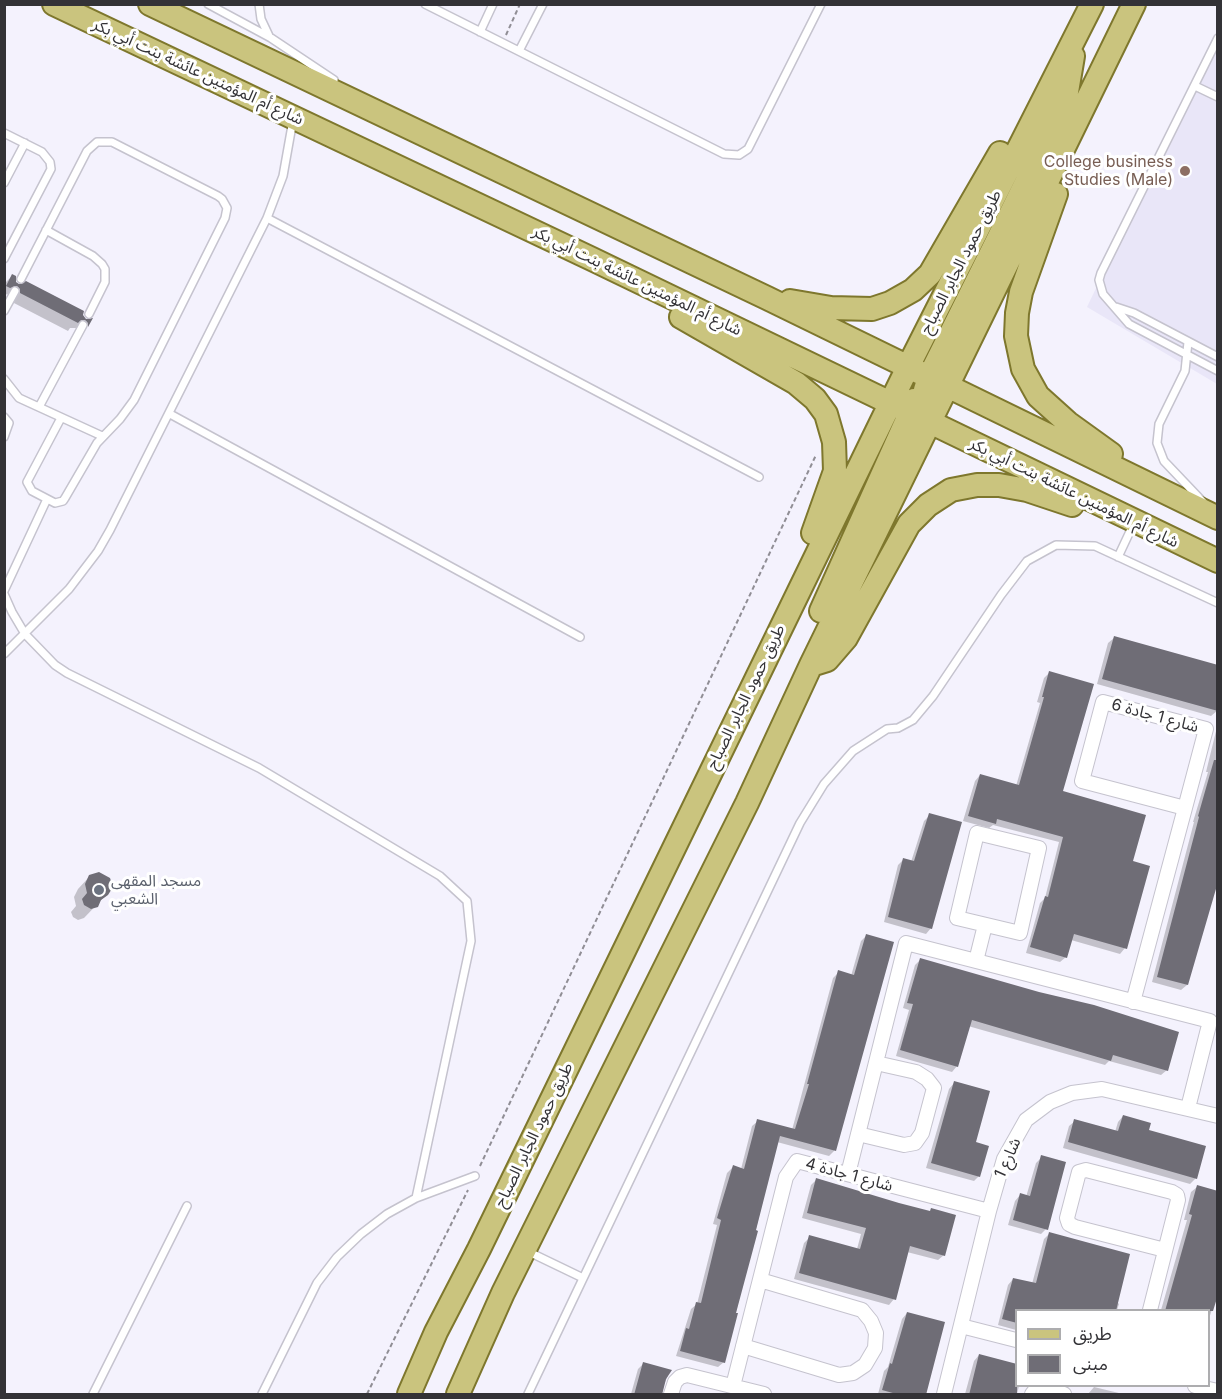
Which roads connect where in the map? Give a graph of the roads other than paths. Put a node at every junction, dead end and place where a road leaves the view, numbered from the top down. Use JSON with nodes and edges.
{"nodes":[{"id":1,"x":54,"y":4,"type":"edge"},
{"id":2,"x":150,"y":4,"type":"edge"},
{"id":3,"x":208,"y":4,"type":"edge"},
{"id":4,"x":260,"y":4,"type":"edge"},
{"id":5,"x":425,"y":4,"type":"edge"},
{"id":6,"x":493,"y":4,"type":"edge"},
{"id":7,"x":543,"y":4,"type":"edge"},
{"id":8,"x":821,"y":4,"type":"edge"},
{"id":9,"x":1092,"y":4,"type":"edge"},
{"id":10,"x":1134,"y":4,"type":"edge"},
{"id":11,"x":480,"y":32,"type":"junction"},
{"id":12,"x":1076,"y":36,"type":"junction"},
{"id":13,"x":270,"y":38,"type":"junction"},
{"id":14,"x":1218,"y":38,"type":"edge"},
{"id":15,"x":519,"y":51,"type":"junction"},
{"id":16,"x":339,"y":83,"type":"dead end"},
{"id":17,"x":1195,"y":86,"type":"junction"},
{"id":18,"x":348,"y":90,"type":"dead end"},
{"id":19,"x":1092,"y":93,"type":"junction"},
{"id":20,"x":1218,"y":97,"type":"edge"},
{"id":21,"x":1035,"y":115,"type":"junction"},
{"id":22,"x":293,"y":117,"type":"junction"},
{"id":23,"x":392,"y":121,"type":"junction"},
{"id":24,"x":4,"y":133,"type":"edge"},
{"id":25,"x":25,"y":143,"type":"junction"},
{"id":26,"x":4,"y":183,"type":"edge"},
{"id":27,"x":267,"y":218,"type":"junction"},
{"id":28,"x":46,"y":230,"type":"junction"},
{"id":29,"x":4,"y":259,"type":"edge"},
{"id":30,"x":592,"y":259,"type":"junction"},
{"id":31,"x":21,"y":279,"type":"dead end"},
{"id":32,"x":15,"y":291,"type":"dead end"},
{"id":33,"x":767,"y":298,"type":"junction"},
{"id":34,"x":1116,"y":307,"type":"junction"},
{"id":35,"x":4,"y":311,"type":"edge"},
{"id":36,"x":89,"y":314,"type":"dead end"},
{"id":37,"x":83,"y":325,"type":"dead end"},
{"id":38,"x":1188,"y":342,"type":"junction"},
{"id":39,"x":1188,"y":355,"type":"junction"},
{"id":40,"x":1218,"y":357,"type":"edge"},
{"id":41,"x":1201,"y":362,"type":"junction"},
{"id":42,"x":908,"y":367,"type":"junction"},
{"id":43,"x":1185,"y":371,"type":"junction"},
{"id":44,"x":1218,"y":371,"type":"edge"},
{"id":45,"x":4,"y":379,"type":"edge"},
{"id":46,"x":939,"y":382,"type":"junction"},
{"id":47,"x":39,"y":407,"type":"junction"},
{"id":48,"x":901,"y":408,"type":"junction"},
{"id":49,"x":170,"y":414,"type":"junction"},
{"id":50,"x":4,"y":417,"type":"edge"},
{"id":51,"x":61,"y":418,"type":"junction"},
{"id":52,"x":931,"y":423,"type":"junction"},
{"id":53,"x":102,"y":436,"type":"junction"},
{"id":54,"x":4,"y":437,"type":"edge"},
{"id":55,"x":759,"y":477,"type":"dead end"},
{"id":56,"x":1158,"y":488,"type":"junction"},
{"id":57,"x":47,"y":499,"type":"junction"},
{"id":58,"x":1218,"y":517,"type":"edge"},
{"id":59,"x":1134,"y":523,"type":"junction"},
{"id":60,"x":1118,"y":556,"type":"junction"},
{"id":61,"x":1218,"y":561,"type":"edge"},
{"id":62,"x":4,"y":592,"type":"edge"},
{"id":63,"x":1218,"y":603,"type":"edge"},
{"id":64,"x":783,"y":622,"type":"junction"},
{"id":65,"x":25,"y":634,"type":"junction"},
{"id":66,"x":580,"y":637,"type":"dead end"},
{"id":67,"x":4,"y":654,"type":"edge"},
{"id":68,"x":811,"y":665,"type":"junction"},
{"id":69,"x":1185,"y":808,"type":"junction"},
{"id":70,"x":985,"y":925,"type":"junction"},
{"id":71,"x":976,"y":961,"type":"junction"},
{"id":72,"x":1133,"y":1002,"type":"junction"},
{"id":73,"x":876,"y":1063,"type":"junction"},
{"id":74,"x":1188,"y":1108,"type":"junction"},
{"id":75,"x":1218,"y":1116,"type":"edge"},
{"id":76,"x":858,"y":1134,"type":"junction"},
{"id":77,"x":848,"y":1174,"type":"junction"},
{"id":78,"x":475,"y":1176,"type":"road end"},
{"id":79,"x":416,"y":1198,"type":"junction"},
{"id":80,"x":187,"y":1206,"type":"dead end"},
{"id":81,"x":989,"y":1211,"type":"junction"},
{"id":82,"x":525,"y":1250,"type":"junction"},
{"id":83,"x":1165,"y":1250,"type":"junction"},
{"id":84,"x":583,"y":1278,"type":"junction"},
{"id":85,"x":760,"y":1280,"type":"junction"},
{"id":86,"x":1150,"y":1309,"type":"edge"},
{"id":87,"x":961,"y":1326,"type":"junction"},
{"id":88,"x":1015,"y":1340,"type":"edge"},
{"id":89,"x":743,"y":1346,"type":"junction"},
{"id":90,"x":733,"y":1386,"type":"junction"},
{"id":91,"x":1200,"y":1387,"type":"edge"},
{"id":92,"x":1058,"y":1390,"type":"edge"},
{"id":93,"x":1218,"y":1391,"type":"edge"},
{"id":94,"x":93,"y":1395,"type":"edge"},
{"id":95,"x":262,"y":1395,"type":"edge"},
{"id":96,"x":409,"y":1395,"type":"edge"},
{"id":97,"x":458,"y":1395,"type":"edge"},
{"id":98,"x":528,"y":1395,"type":"edge"},
{"id":99,"x":671,"y":1395,"type":"edge"},
{"id":100,"x":764,"y":1395,"type":"edge"},
{"id":101,"x":944,"y":1395,"type":"edge"},
{"id":102,"x":1032,"y":1395,"type":"edge"}],
"edges":[{"from":1,"to":22,"type":"main road","name":"شارع أم المؤمنين عائشة بنت أبي بكر"},
{"from":2,"to":23,"type":"main road"},
{"from":3,"to":13,"type":"lane"},
{"from":4,"to":13,"type":"lane"},
{"from":5,"to":11,"type":"lane"},
{"from":6,"to":11,"type":"lane"},
{"from":7,"to":15,"type":"lane"},
{"from":8,"to":15,"type":"lane"},
{"from":9,"to":12,"type":"main road","name":"طريق حمود الجابر الصباح"},
{"from":10,"to":19,"type":"main road"},
{"from":11,"to":15,"type":"lane"},
{"from":12,"to":21,"type":"main road","name":"طريق حمود الجابر الصباح"},
{"from":12,"to":46,"type":"main road"},
{"from":13,"to":16,"type":"lane"},
{"from":14,"to":17,"type":"lane"},
{"from":17,"to":20,"type":"lane"},
{"from":17,"to":34,"type":"lane"},
{"from":18,"to":23,"type":"lane"},
{"from":19,"to":46,"type":"main road"},
{"from":19,"to":56,"type":"main road"},
{"from":21,"to":33,"type":"main road"},
{"from":21,"to":42,"type":"main road","name":"طريق حمود الجابر الصباح"},
{"from":22,"to":27,"type":"lane"},
{"from":22,"to":30,"type":"main road","name":"شارع أم المؤمنين عائشة بنت أبي بكر"},
{"from":23,"to":33,"type":"main road"},
{"from":24,"to":25,"type":"lane"},
{"from":25,"to":26,"type":"lane"},
{"from":25,"to":29,"type":"lane"},
{"from":27,"to":49,"type":"lane"},
{"from":27,"to":55,"type":"lane"},
{"from":28,"to":31,"type":"lane"},
{"from":28,"to":36,"type":"lane"},
{"from":28,"to":53,"type":"lane"},
{"from":30,"to":48,"type":"main road","name":"شارع أم المؤمنين عائشة بنت أبي بكر"},
{"from":30,"to":64,"type":"main road"},
{"from":32,"to":35,"type":"lane"},
{"from":33,"to":42,"type":"main road"},
{"from":34,"to":38,"type":"lane"},
{"from":34,"to":39,"type":"lane"},
{"from":37,"to":47,"type":"lane"},
{"from":38,"to":39,"type":"lane"},
{"from":38,"to":40,"type":"lane"},
{"from":39,"to":41,"type":"lane"},
{"from":39,"to":43,"type":"lane"},
{"from":41,"to":43,"type":"lane"},
{"from":41,"to":44,"type":"lane"},
{"from":42,"to":46,"type":"main road"},
{"from":42,"to":48,"type":"main road"},
{"from":43,"to":58,"type":"lane"},
{"from":45,"to":47,"type":"lane"},
{"from":46,"to":52,"type":"main road"},
{"from":46,"to":56,"type":"main road"},
{"from":47,"to":51,"type":"lane"},
{"from":48,"to":52,"type":"main road","name":"شارع أم المؤمنين عائشة بنت أبي بكر"},
{"from":48,"to":64,"type":"main road","name":"طريق حمود الجابر الصباح"},
{"from":48,"to":68,"type":"main road"},
{"from":49,"to":65,"type":"lane"},
{"from":49,"to":66,"type":"lane"},
{"from":50,"to":54,"type":"lane"},
{"from":51,"to":53,"type":"lane"},
{"from":51,"to":57,"type":"lane"},
{"from":52,"to":59,"type":"main road","name":"شارع أم المؤمنين عائشة بنت أبي بكر"},
{"from":52,"to":68,"type":"main road"},
{"from":53,"to":57,"type":"lane"},
{"from":56,"to":58,"type":"main road"},
{"from":57,"to":62,"type":"lane"},
{"from":59,"to":60,"type":"lane"},
{"from":59,"to":61,"type":"main road","name":"شارع أم المؤمنين عائشة بنت أبي بكر"},
{"from":59,"to":68,"type":"main road"},
{"from":60,"to":63,"type":"lane"},
{"from":60,"to":84,"type":"lane"},
{"from":62,"to":65,"type":"lane"},
{"from":64,"to":96,"type":"main road","name":"طريق حمود الجابر الصباح"},
{"from":65,"to":67,"type":"lane"},
{"from":65,"to":79,"type":"lane"},
{"from":68,"to":82,"type":"main road"},
{"from":69,"to":69,"type":"street","name":"شارع 1 جادة 6"},
{"from":69,"to":72,"type":"street","name":"شارع 1 جادة 6"},
{"from":70,"to":70,"type":"street"},
{"from":70,"to":71,"type":"street"},
{"from":71,"to":72,"type":"street"},
{"from":71,"to":73,"type":"street"},
{"from":72,"to":74,"type":"street"},
{"from":73,"to":76,"type":"street"},
{"from":73,"to":76,"type":"street"},
{"from":74,"to":75,"type":"street","name":"شارع 1"},
{"from":74,"to":81,"type":"street","name":"شارع 1"},
{"from":76,"to":77,"type":"street"},
{"from":77,"to":81,"type":"street","name":"شارع 1 جادة 4"},
{"from":77,"to":85,"type":"street","name":"شارع 1 جادة 4"},
{"from":78,"to":79,"type":"lane"},
{"from":79,"to":95,"type":"lane"},
{"from":80,"to":94,"type":"lane"},
{"from":81,"to":87,"type":"street","name":"شارع 1"},
{"from":82,"to":84,"type":"lane"},
{"from":82,"to":97,"type":"main road"},
{"from":83,"to":83,"type":"street"},
{"from":83,"to":86,"type":"street"},
{"from":84,"to":98,"type":"lane"},
{"from":85,"to":89,"type":"street","name":"شارع 1 جادة 4"},
{"from":85,"to":89,"type":"street"},
{"from":87,"to":88,"type":"street"},
{"from":87,"to":101,"type":"street","name":"شارع 1"},
{"from":89,"to":90,"type":"street","name":"شارع 1 جادة 4"},
{"from":90,"to":99,"type":"street"},
{"from":90,"to":100,"type":"street"},
{"from":91,"to":93,"type":"street"},
{"from":92,"to":102,"type":"street"}]}
